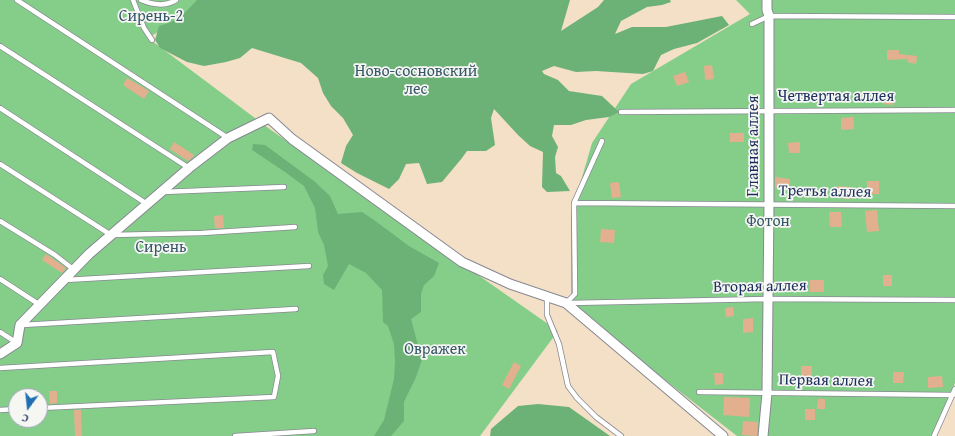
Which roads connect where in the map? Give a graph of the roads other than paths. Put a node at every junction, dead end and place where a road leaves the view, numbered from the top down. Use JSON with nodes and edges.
{"nodes":[{"id":1,"x":17,"y":0,"type":"edge"},
{"id":2,"x":133,"y":0,"type":"edge"},
{"id":3,"x":141,"y":0,"type":"edge"},
{"id":4,"x":176,"y":0,"type":"edge"},
{"id":5,"x":767,"y":0,"type":"edge"},
{"id":6,"x":769,"y":16,"type":"junction"},
{"id":7,"x":955,"y":16,"type":"edge"},
{"id":8,"x":752,"y":24,"type":"dead end"},
{"id":9,"x":152,"y":40,"type":"dead end"},
{"id":10,"x":0,"y":46,"type":"edge"},
{"id":11,"x":0,"y":108,"type":"edge"},
{"id":12,"x":769,"y":110,"type":"junction"},
{"id":13,"x":955,"y":110,"type":"edge"},
{"id":14,"x":621,"y":112,"type":"dead end"},
{"id":15,"x":228,"y":138,"type":"junction"},
{"id":16,"x":602,"y":141,"type":"dead end"},
{"id":17,"x":0,"y":164,"type":"edge"},
{"id":18,"x":189,"y":168,"type":"junction"},
{"id":19,"x":284,"y":187,"type":"dead end"},
{"id":20,"x":162,"y":192,"type":"junction"},
{"id":21,"x":574,"y":203,"type":"junction"},
{"id":22,"x":147,"y":204,"type":"junction"},
{"id":23,"x":769,"y":204,"type":"junction"},
{"id":24,"x":955,"y":206,"type":"edge"},
{"id":25,"x":0,"y":221,"type":"edge"},
{"id":26,"x":295,"y":227,"type":"dead end"},
{"id":27,"x":111,"y":235,"type":"junction"},
{"id":28,"x":309,"y":266,"type":"dead end"},
{"id":29,"x":73,"y":269,"type":"junction"},
{"id":30,"x":0,"y":279,"type":"edge"},
{"id":31,"x":64,"y":280,"type":"junction"},
{"id":32,"x":546,"y":297,"type":"junction"},
{"id":33,"x":768,"y":299,"type":"junction"},
{"id":34,"x":955,"y":300,"type":"edge"},
{"id":35,"x":566,"y":303,"type":"junction"},
{"id":36,"x":40,"y":305,"type":"junction"},
{"id":37,"x":296,"y":309,"type":"dead end"},
{"id":38,"x":20,"y":325,"type":"junction"},
{"id":39,"x":0,"y":332,"type":"edge"},
{"id":40,"x":17,"y":343,"type":"junction"},
{"id":41,"x":0,"y":354,"type":"edge"},
{"id":42,"x":0,"y":368,"type":"edge"},
{"id":43,"x":955,"y":389,"type":"edge"},
{"id":44,"x":699,"y":392,"type":"dead end"},
{"id":45,"x":767,"y":393,"type":"junction"},
{"id":46,"x":953,"y":395,"type":"junction"},
{"id":47,"x":48,"y":408,"type":"edge"},
{"id":48,"x":314,"y":431,"type":"dead end"},
{"id":49,"x":266,"y":435,"type":"edge"},
{"id":50,"x":235,"y":436,"type":"edge"},
{"id":51,"x":621,"y":436,"type":"edge"},
{"id":52,"x":723,"y":436,"type":"edge"},
{"id":53,"x":763,"y":436,"type":"edge"},
{"id":54,"x":934,"y":436,"type":"edge"}],
"edges":[{"from":1,"to":15,"type":"lane"},
{"from":2,"to":9,"type":"lane"},
{"from":3,"to":4,"type":"lane"},
{"from":5,"to":6,"type":"street","name":"Главная аллея"},
{"from":6,"to":7,"type":"lane"},
{"from":6,"to":8,"type":"lane"},
{"from":6,"to":12,"type":"street","name":"Главная аллея"},
{"from":10,"to":18,"type":"lane"},
{"from":11,"to":22,"type":"lane"},
{"from":12,"to":13,"type":"lane","name":"Четвертая аллея"},
{"from":12,"to":14,"type":"lane","name":"Четвертая аллея"},
{"from":12,"to":23,"type":"street","name":"Главная аллея"},
{"from":15,"to":18,"type":"street"},
{"from":15,"to":32,"type":"street"},
{"from":16,"to":21,"type":"lane"},
{"from":17,"to":27,"type":"lane"},
{"from":18,"to":20,"type":"street"},
{"from":19,"to":20,"type":"lane"},
{"from":20,"to":22,"type":"street"},
{"from":21,"to":23,"type":"lane","name":"Третья аллея"},
{"from":21,"to":35,"type":"lane"},
{"from":22,"to":27,"type":"street"},
{"from":23,"to":24,"type":"lane","name":"Третья аллея"},
{"from":23,"to":33,"type":"street","name":"Главная аллея"},
{"from":25,"to":29,"type":"lane"},
{"from":26,"to":27,"type":"lane"},
{"from":27,"to":29,"type":"street"},
{"from":28,"to":31,"type":"lane"},
{"from":29,"to":31,"type":"street"},
{"from":30,"to":36,"type":"lane"},
{"from":31,"to":36,"type":"street"},
{"from":32,"to":35,"type":"street"},
{"from":32,"to":51,"type":"lane"},
{"from":33,"to":34,"type":"lane","name":"Вторая аллея"},
{"from":33,"to":35,"type":"lane","name":"Вторая аллея"},
{"from":33,"to":45,"type":"street","name":"Главная аллея"},
{"from":35,"to":52,"type":"street"},
{"from":36,"to":38,"type":"street"},
{"from":37,"to":38,"type":"lane"},
{"from":38,"to":40,"type":"street"},
{"from":39,"to":40,"type":"lane"},
{"from":40,"to":41,"type":"street"},
{"from":42,"to":47,"type":"lane"},
{"from":43,"to":46,"type":"lane"},
{"from":44,"to":45,"type":"lane","name":"Первая аллея"},
{"from":45,"to":46,"type":"lane","name":"Первая аллея"},
{"from":45,"to":53,"type":"street","name":"Главная аллея"},
{"from":46,"to":54,"type":"lane"},
{"from":48,"to":49,"type":"lane"},
{"from":49,"to":50,"type":"lane"}]}
